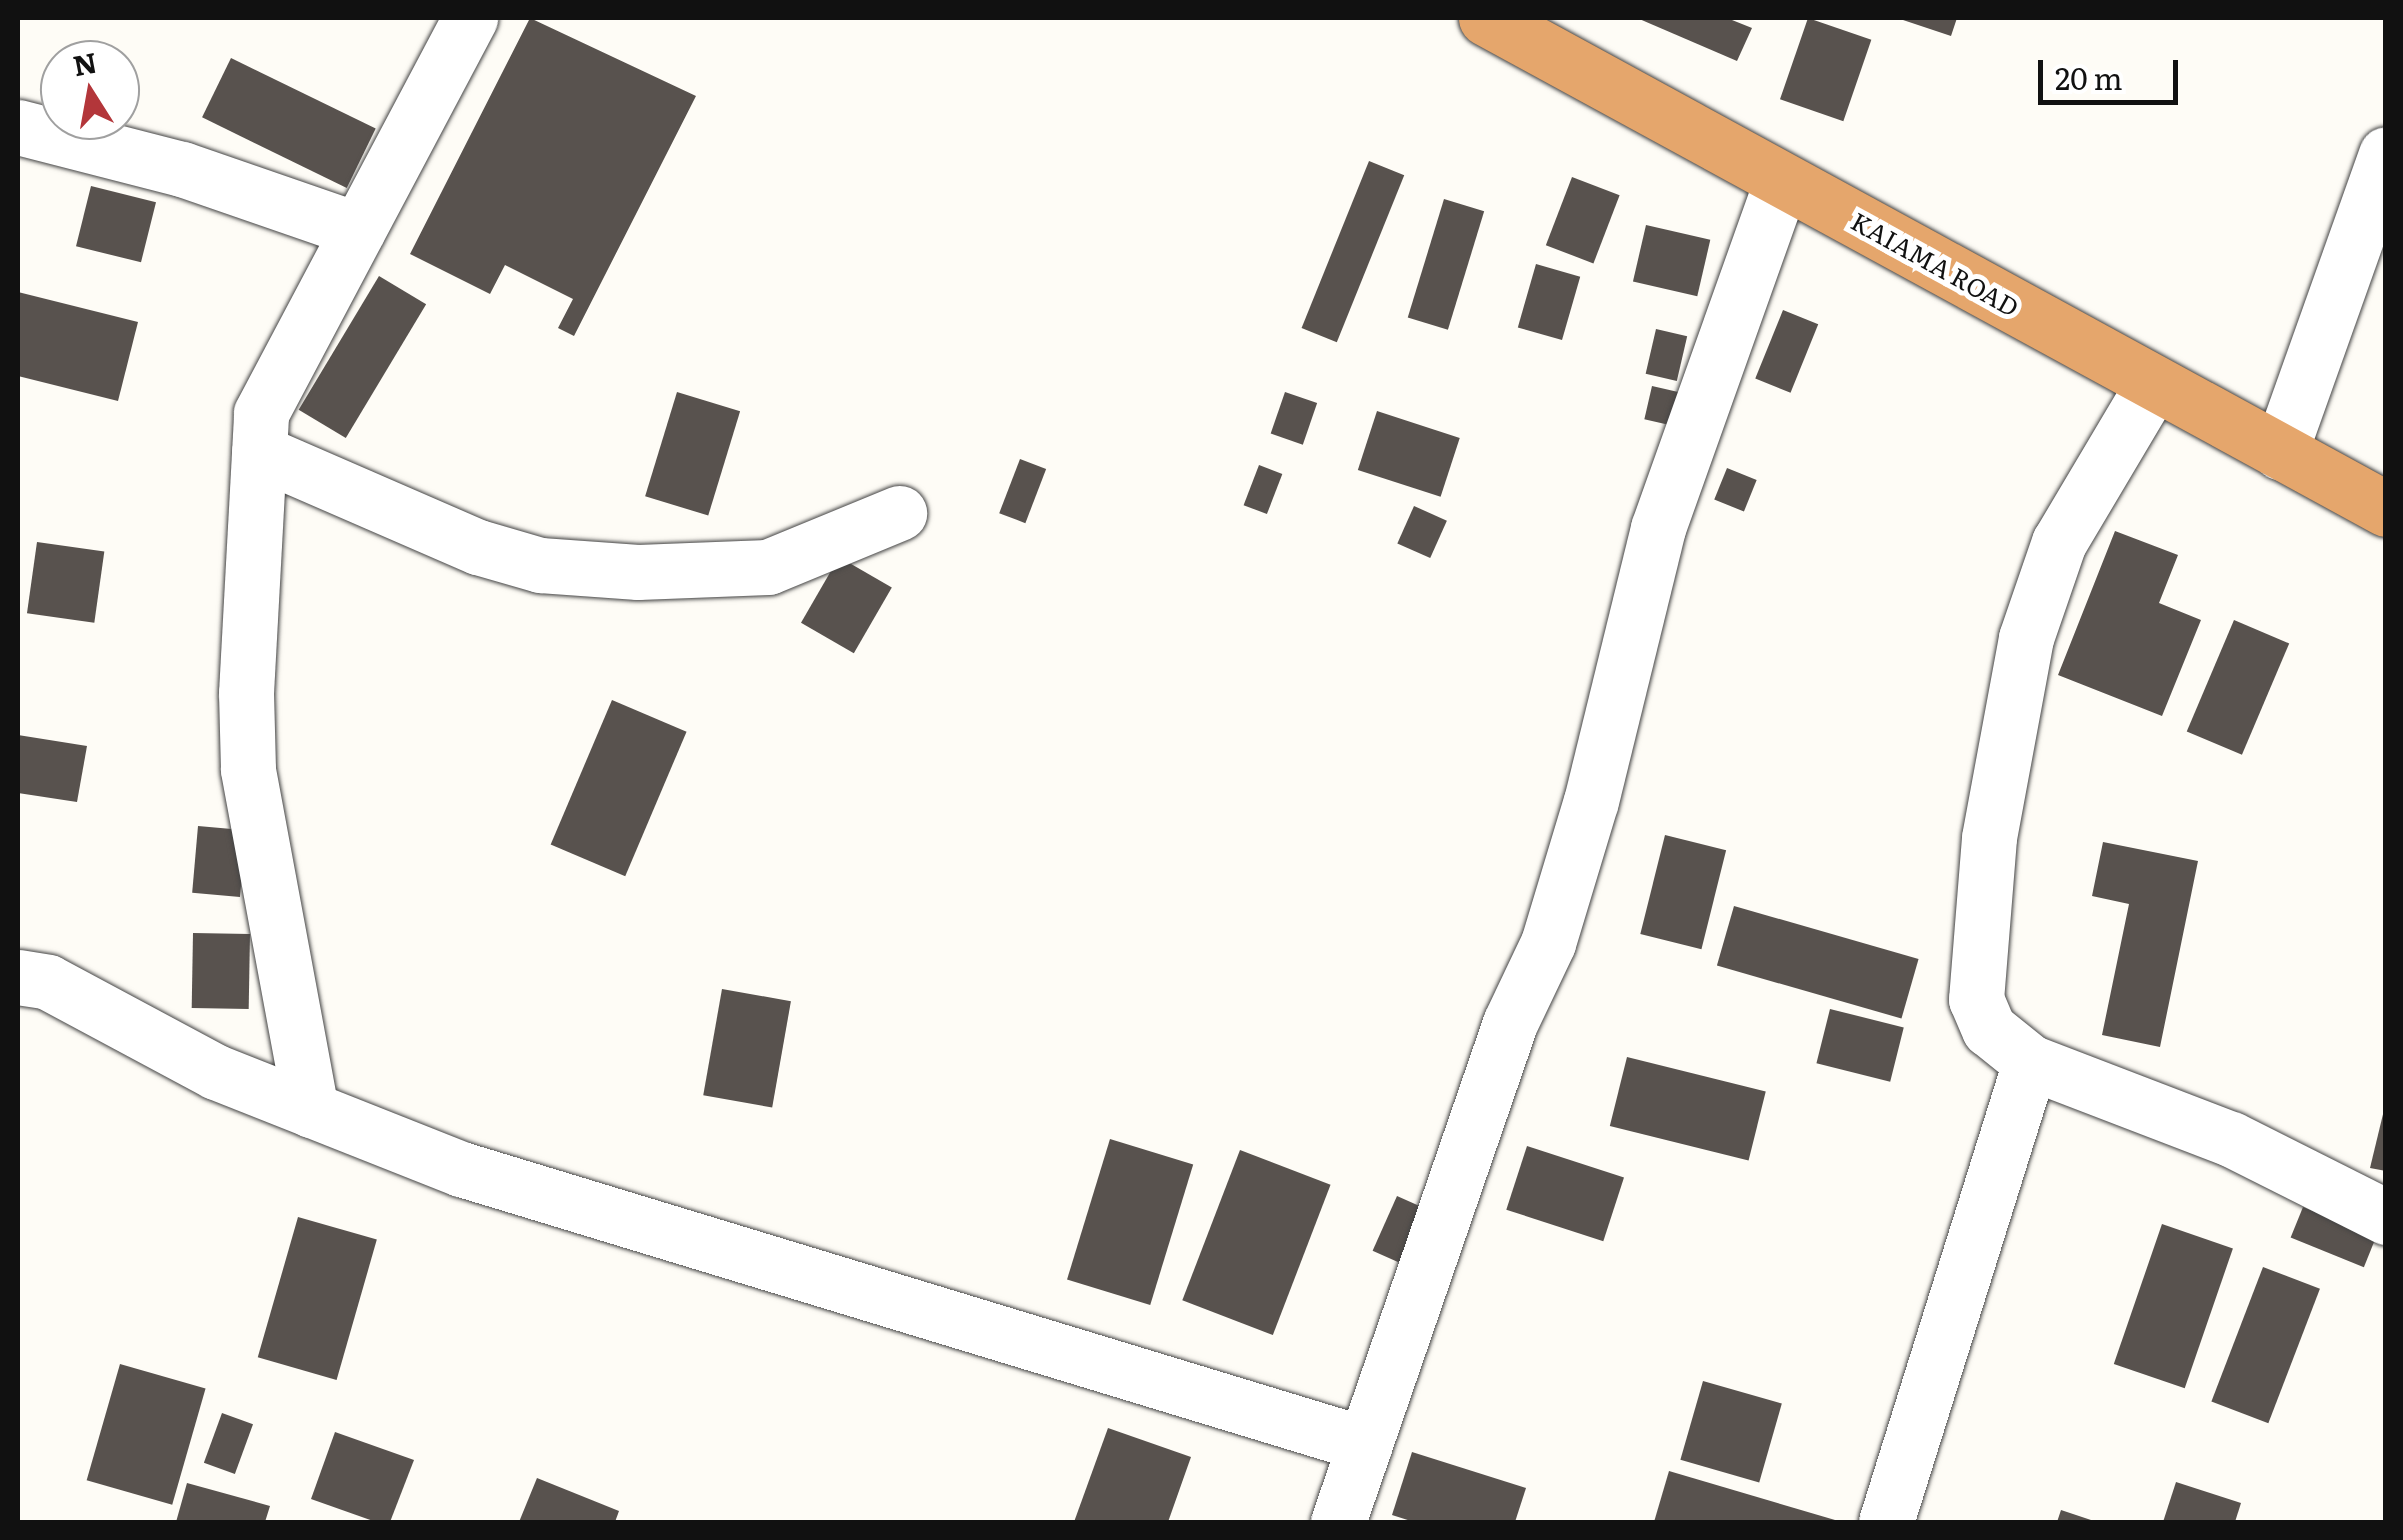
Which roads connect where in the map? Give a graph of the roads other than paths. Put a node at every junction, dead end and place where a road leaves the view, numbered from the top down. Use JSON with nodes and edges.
{"nodes":[{"id":1,"x":470,"y":18,"type":"edge"},
{"id":2,"x":1486,"y":18,"type":"edge"},
{"id":3,"x":18,"y":128,"type":"edge"},
{"id":4,"x":2386,"y":154,"type":"edge"},
{"id":5,"x":1782,"y":180,"type":"junction"},
{"id":6,"x":358,"y":230,"type":"junction"},
{"id":7,"x":2153,"y":384,"type":"junction"},
{"id":8,"x":259,"y":452,"type":"junction"},
{"id":9,"x":2280,"y":452,"type":"junction"},
{"id":10,"x":2386,"y":509,"type":"edge"},
{"id":11,"x":899,"y":513,"type":"dead end"},
{"id":12,"x":18,"y":977,"type":"edge"},
{"id":13,"x":2030,"y":1062,"type":"junction"},
{"id":14,"x":311,"y":1110,"type":"junction"},
{"id":15,"x":2386,"y":1217,"type":"edge"},
{"id":16,"x":1365,"y":1444,"type":"junction"},
{"id":17,"x":1338,"y":1522,"type":"edge"},
{"id":18,"x":1886,"y":1522,"type":"edge"}],
"edges":[{"from":1,"to":6,"type":"street"},
{"from":2,"to":5,"type":"highway","name":"KAIAMA ROAD"},
{"from":3,"to":6,"type":"street"},
{"from":4,"to":9,"type":"street"},
{"from":5,"to":7,"type":"highway","name":"KAIAMA ROAD"},
{"from":5,"to":16,"type":"street"},
{"from":6,"to":8,"type":"street"},
{"from":7,"to":9,"type":"highway","name":"KAIAMA ROAD"},
{"from":7,"to":13,"type":"street"},
{"from":8,"to":11,"type":"street"},
{"from":8,"to":14,"type":"street"},
{"from":9,"to":10,"type":"highway","name":"KAIAMA ROAD"},
{"from":12,"to":14,"type":"street"},
{"from":13,"to":15,"type":"street"},
{"from":13,"to":18,"type":"street"},
{"from":14,"to":16,"type":"street"},
{"from":16,"to":17,"type":"street"}]}
